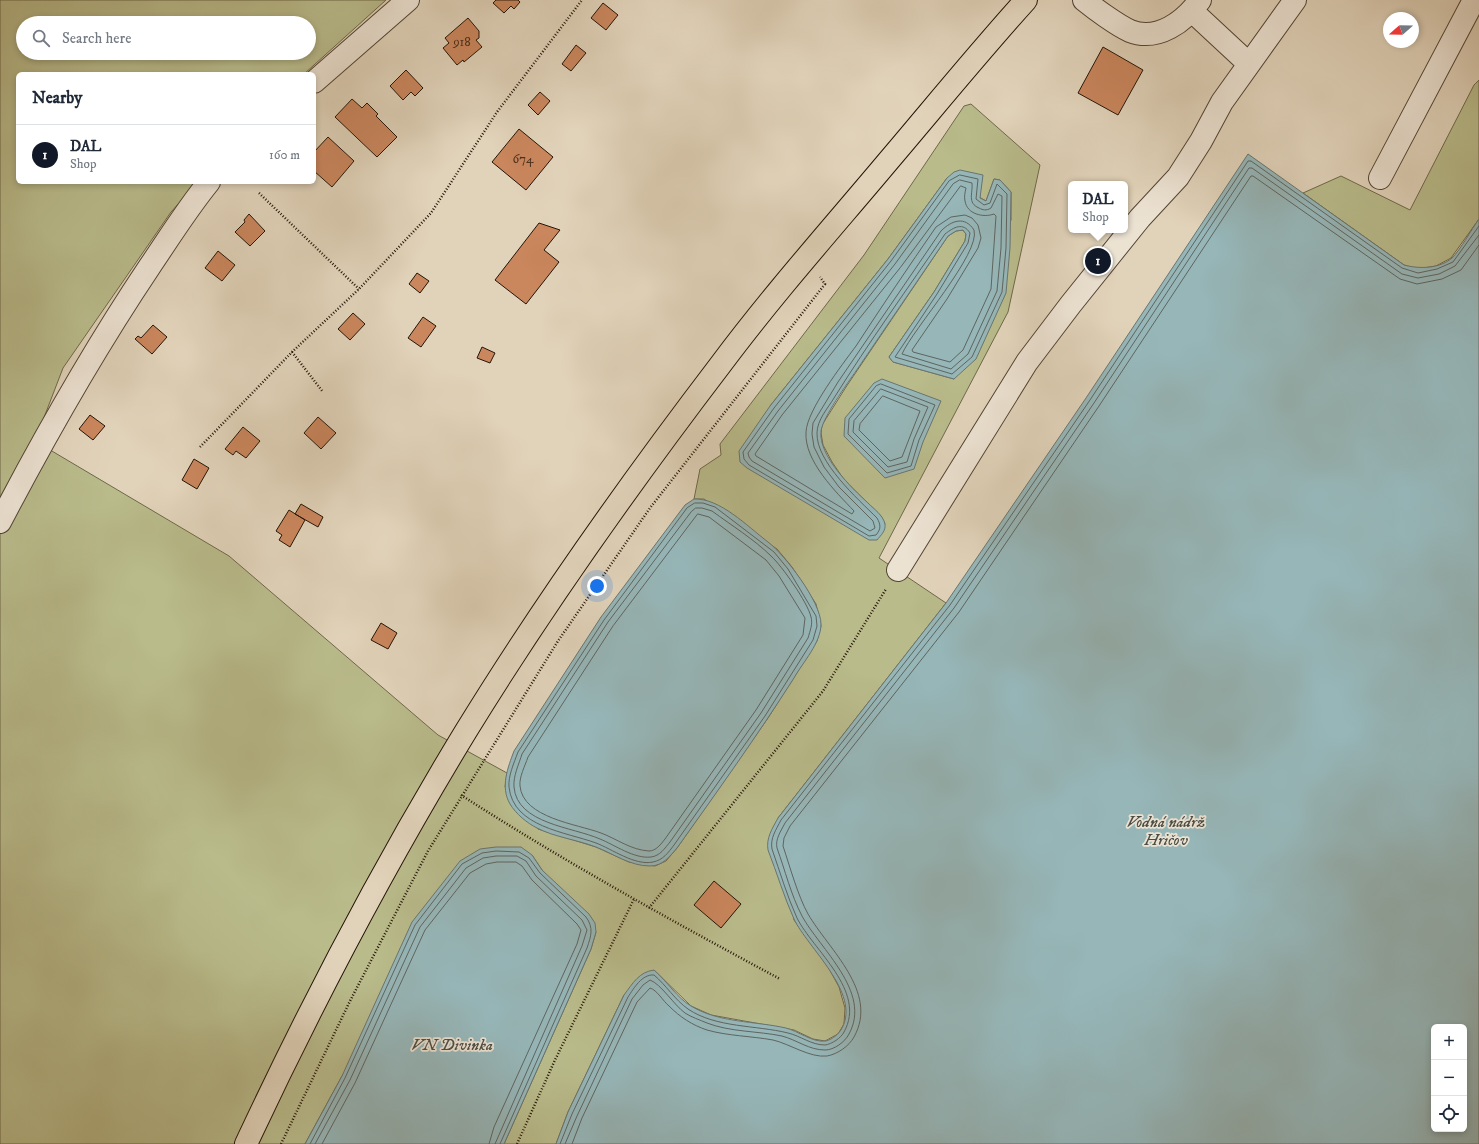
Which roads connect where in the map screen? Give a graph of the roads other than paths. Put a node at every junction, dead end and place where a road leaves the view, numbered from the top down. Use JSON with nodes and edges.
{"nodes":[{"id":1,"x":408,"y":0,"type":"edge"},
{"id":2,"x":1026,"y":0,"type":"edge"},
{"id":3,"x":1084,"y":0,"type":"edge"},
{"id":4,"x":1295,"y":0,"type":"edge"},
{"id":5,"x":1474,"y":0,"type":"edge"},
{"id":6,"x":1196,"y":6,"type":"edge"},
{"id":7,"x":1249,"y":64,"type":"junction"},
{"id":8,"x":316,"y":80,"type":"edge"},
{"id":9,"x":1380,"y":178,"type":"dead end"},
{"id":10,"x":206,"y":184,"type":"edge"},
{"id":11,"x":1128,"y":233,"type":"edge"},
{"id":12,"x":1128,"y":233,"type":"edge"},
{"id":13,"x":0,"y":522,"type":"edge"},
{"id":14,"x":898,"y":570,"type":"road end"},
{"id":15,"x":246,"y":1144,"type":"edge"}],
"edges":[{"from":1,"to":8,"type":"lane"},
{"from":2,"to":15,"type":"main road"},
{"from":3,"to":6,"type":"lane"},
{"from":4,"to":7,"type":"lane"},
{"from":5,"to":9,"type":"lane"},
{"from":6,"to":7,"type":"lane"},
{"from":7,"to":12,"type":"lane"},
{"from":10,"to":13,"type":"lane"},
{"from":11,"to":14,"type":"lane"}]}
